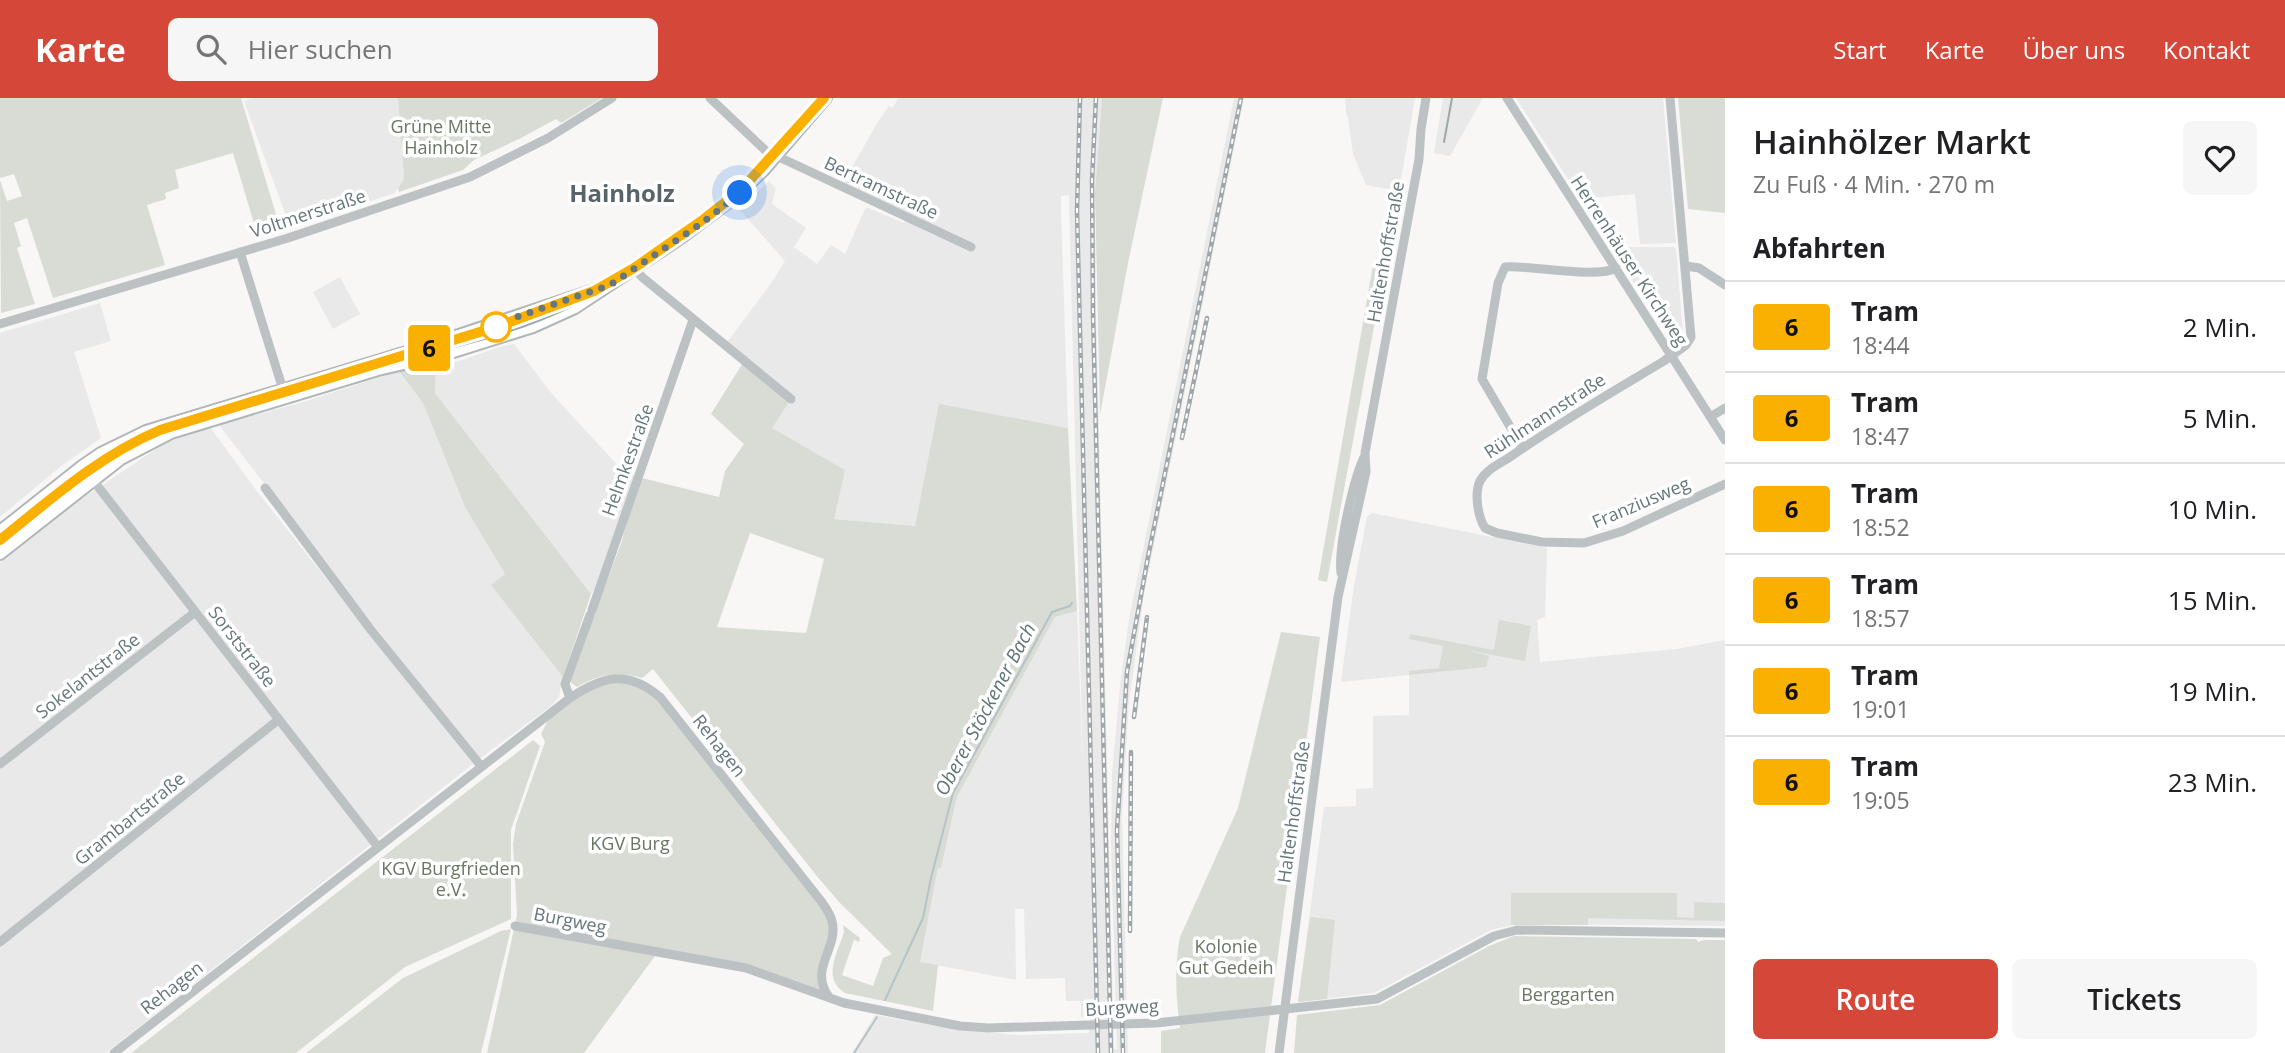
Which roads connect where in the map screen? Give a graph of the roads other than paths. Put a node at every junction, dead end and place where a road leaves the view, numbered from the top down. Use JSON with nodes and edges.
{"nodes":[{"id":1,"x":612,"y":98,"type":"edge"},
{"id":2,"x":710,"y":98,"type":"edge"},
{"id":3,"x":826,"y":98,"type":"edge"},
{"id":4,"x":1426,"y":98,"type":"edge"},
{"id":5,"x":1507,"y":98,"type":"edge"},
{"id":6,"x":1671,"y":98,"type":"edge"},
{"id":7,"x":777,"y":157,"type":"junction"},
{"id":8,"x":971,"y":247,"type":"dead end"},
{"id":9,"x":240,"y":253,"type":"junction"},
{"id":10,"x":1686,"y":266,"type":"junction"},
{"id":11,"x":1616,"y":268,"type":"junction"},
{"id":12,"x":635,"y":269,"type":"junction"},
{"id":13,"x":1725,"y":285,"type":"edge"},
{"id":14,"x":694,"y":320,"type":"junction"},
{"id":15,"x":0,"y":324,"type":"edge"},
{"id":16,"x":1672,"y":356,"type":"junction"},
{"id":17,"x":284,"y":393,"type":"junction"},
{"id":18,"x":791,"y":399,"type":"dead end"},
{"id":19,"x":1725,"y":408,"type":"edge"},
{"id":20,"x":1710,"y":417,"type":"junction"},
{"id":21,"x":1725,"y":440,"type":"edge"},
{"id":22,"x":1522,"y":447,"type":"junction"},
{"id":23,"x":82,"y":466,"type":"junction"},
{"id":24,"x":92,"y":480,"type":"junction"},
{"id":25,"x":1725,"y":484,"type":"edge"},
{"id":26,"x":265,"y":488,"type":"dead end"},
{"id":27,"x":1485,"y":528,"type":"joint"},
{"id":28,"x":0,"y":531,"type":"edge"},
{"id":29,"x":0,"y":554,"type":"edge"},
{"id":30,"x":194,"y":612,"type":"junction"},
{"id":31,"x":570,"y":698,"type":"junction"},
{"id":32,"x":278,"y":720,"type":"junction"},
{"id":33,"x":0,"y":764,"type":"edge"},
{"id":34,"x":481,"y":766,"type":"junction"},
{"id":35,"x":378,"y":847,"type":"junction"},
{"id":36,"x":515,"y":926,"type":"dead end"},
{"id":37,"x":1725,"y":933,"type":"edge"},
{"id":38,"x":0,"y":942,"type":"edge"},
{"id":39,"x":829,"y":997,"type":"junction"},
{"id":40,"x":1284,"y":1009,"type":"junction"},
{"id":41,"x":114,"y":1053,"type":"edge"},
{"id":42,"x":1279,"y":1053,"type":"edge"}],
"edges":[{"from":1,"to":9,"type":"street","name":"Voltmerstraße"},
{"from":2,"to":7,"type":"street","name":"Bertramstraße"},
{"from":3,"to":7,"type":"main road"},
{"from":4,"to":40,"type":"street","name":"Haltenhoffstraße"},
{"from":5,"to":11,"type":"street","name":"Herrenhäuser Kirchweg"},
{"from":6,"to":10,"type":"street"},
{"from":7,"to":8,"type":"street","name":"Bertramstraße"},
{"from":7,"to":12,"type":"main road"},
{"from":9,"to":15,"type":"street","name":"Voltmerstraße"},
{"from":9,"to":17,"type":"street"},
{"from":10,"to":13,"type":"street"},
{"from":10,"to":16,"type":"street"},
{"from":11,"to":16,"type":"street","name":"Herrenhäuser Kirchweg"},
{"from":11,"to":22,"type":"street"},
{"from":12,"to":14,"type":"street"},
{"from":12,"to":17,"type":"main road"},
{"from":14,"to":18,"type":"street"},
{"from":14,"to":31,"type":"street","name":"Helmkestraße"},
{"from":16,"to":20,"type":"street","name":"Herrenhäuser Kirchweg"},
{"from":16,"to":22,"type":"street","name":"Rühlmannstraße"},
{"from":17,"to":23,"type":"main road"},
{"from":17,"to":24,"type":"main road"},
{"from":19,"to":20,"type":"street"},
{"from":20,"to":21,"type":"street","name":"Herrenhäuser Kirchweg"},
{"from":22,"to":27,"type":"street","name":"Rühlmannstraße"},
{"from":23,"to":24,"type":"street","name":"Sorststraße"},
{"from":23,"to":28,"type":"main road"},
{"from":24,"to":29,"type":"main road"},
{"from":24,"to":30,"type":"street","name":"Sorststraße"},
{"from":25,"to":27,"type":"street","name":"Franziusweg"},
{"from":26,"to":34,"type":"street"},
{"from":30,"to":32,"type":"street","name":"Sorststraße"},
{"from":30,"to":33,"type":"street","name":"Sokelantstraße"},
{"from":31,"to":34,"type":"street","name":"Rehagen"},
{"from":31,"to":39,"type":"street","name":"Rehagen"},
{"from":32,"to":35,"type":"street","name":"Sorststraße"},
{"from":32,"to":38,"type":"street","name":"Grambartstraße"},
{"from":34,"to":35,"type":"street","name":"Rehagen"},
{"from":35,"to":41,"type":"street","name":"Rehagen"},
{"from":36,"to":39,"type":"street","name":"Burgweg"},
{"from":37,"to":40,"type":"street","name":"Burgweg"},
{"from":39,"to":40,"type":"street","name":"Burgweg"},
{"from":40,"to":42,"type":"street","name":"Haltenhoffstraße"}]}
